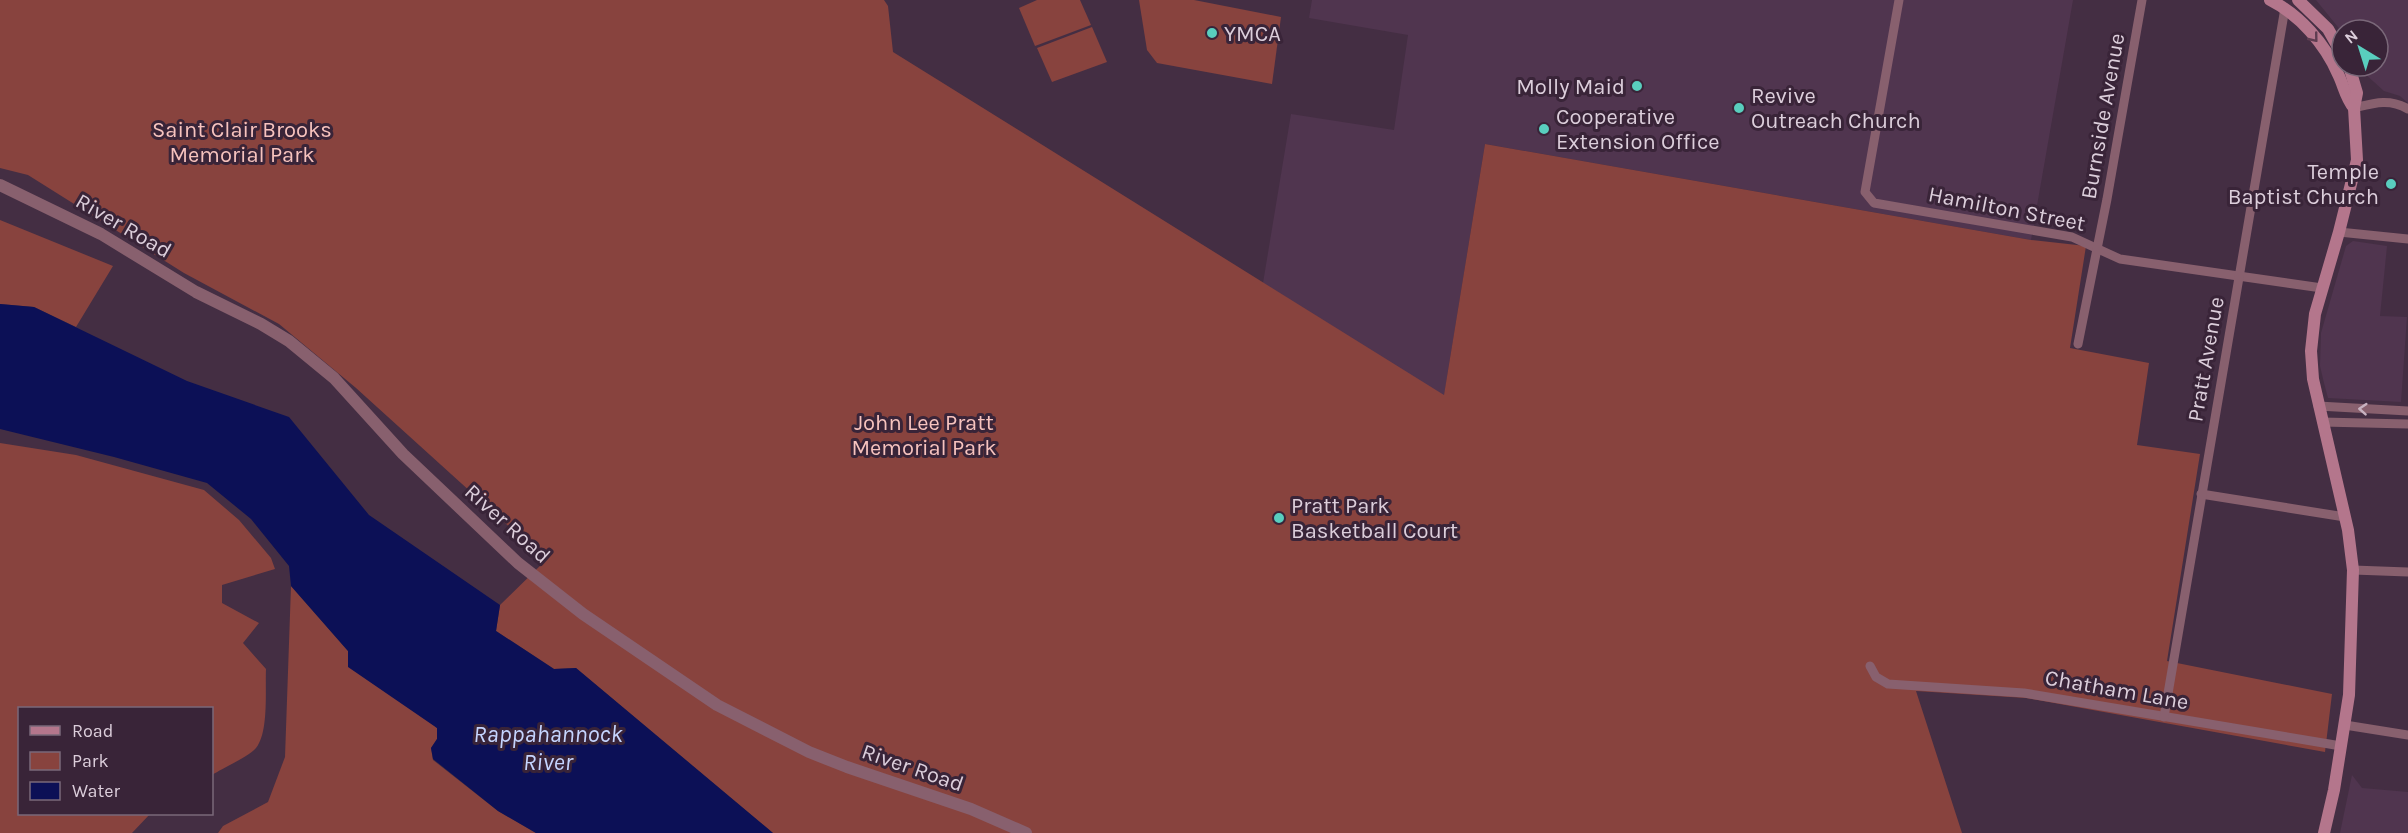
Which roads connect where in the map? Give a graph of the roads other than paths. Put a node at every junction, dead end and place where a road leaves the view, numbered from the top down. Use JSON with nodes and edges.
{"nodes":[{"id":1,"x":1899,"y":0,"type":"edge"},
{"id":2,"x":2142,"y":0,"type":"edge"},
{"id":3,"x":2270,"y":0,"type":"edge"},
{"id":4,"x":2298,"y":0,"type":"edge"},
{"id":5,"x":2285,"y":8,"type":"junction"},
{"id":6,"x":2330,"y":33,"type":"edge"},
{"id":7,"x":2353,"y":78,"type":"edge"},
{"id":8,"x":2354,"y":108,"type":"junction"},
{"id":9,"x":2408,"y":109,"type":"edge"},
{"id":10,"x":0,"y":185,"type":"edge"},
{"id":11,"x":2339,"y":232,"type":"junction"},
{"id":12,"x":2408,"y":239,"type":"edge"},
{"id":13,"x":2097,"y":248,"type":"junction"},
{"id":14,"x":2239,"y":275,"type":"junction"},
{"id":15,"x":2322,"y":288,"type":"junction"},
{"id":16,"x":2078,"y":344,"type":"dead end"},
{"id":17,"x":2318,"y":406,"type":"junction"},
{"id":18,"x":2408,"y":411,"type":"edge"},
{"id":19,"x":2322,"y":422,"type":"junction"},
{"id":20,"x":2408,"y":424,"type":"edge"},
{"id":21,"x":2201,"y":494,"type":"junction"},
{"id":22,"x":2345,"y":517,"type":"junction"},
{"id":23,"x":2353,"y":570,"type":"junction"},
{"id":24,"x":2408,"y":572,"type":"edge"},
{"id":25,"x":1870,"y":666,"type":"dead end"},
{"id":26,"x":2164,"y":717,"type":"junction"},
{"id":27,"x":2345,"y":725,"type":"junction"},
{"id":28,"x":2408,"y":735,"type":"edge"},
{"id":29,"x":2341,"y":746,"type":"junction"},
{"id":30,"x":1026,"y":833,"type":"edge"},
{"id":31,"x":2324,"y":833,"type":"edge"}],
"edges":[{"from":1,"to":13,"type":"street","name":"Hamilton Street"},
{"from":2,"to":13,"type":"street","name":"Burnside Avenue"},
{"from":3,"to":5,"type":"main road"},
{"from":4,"to":6,"type":"main road"},
{"from":5,"to":8,"type":"main road","one_way":true},
{"from":5,"to":14,"type":"street","name":"Pratt Avenue"},
{"from":7,"to":8,"type":"main road"},
{"from":8,"to":9,"type":"street"},
{"from":8,"to":11,"type":"main road"},
{"from":10,"to":30,"type":"street","name":"River Road"},
{"from":11,"to":12,"type":"street"},
{"from":11,"to":15,"type":"main road"},
{"from":13,"to":14,"type":"street","name":"Hamilton Street"},
{"from":13,"to":16,"type":"street","name":"Burnside Avenue"},
{"from":14,"to":15,"type":"street","name":"Hamilton Street"},
{"from":14,"to":21,"type":"street","name":"Pratt Avenue"},
{"from":15,"to":17,"type":"main road"},
{"from":18,"to":17,"type":"street","one_way":true},
{"from":17,"to":19,"type":"main road"},
{"from":19,"to":20,"type":"street"},
{"from":19,"to":22,"type":"main road"},
{"from":21,"to":22,"type":"street"},
{"from":21,"to":26,"type":"street","name":"Pratt Avenue"},
{"from":22,"to":23,"type":"main road"},
{"from":23,"to":24,"type":"street"},
{"from":23,"to":27,"type":"main road"},
{"from":25,"to":26,"type":"street","name":"Chatham Lane"},
{"from":26,"to":29,"type":"street","name":"Chatham Lane"},
{"from":27,"to":28,"type":"street"},
{"from":27,"to":29,"type":"main road"},
{"from":29,"to":31,"type":"main road"}]}
